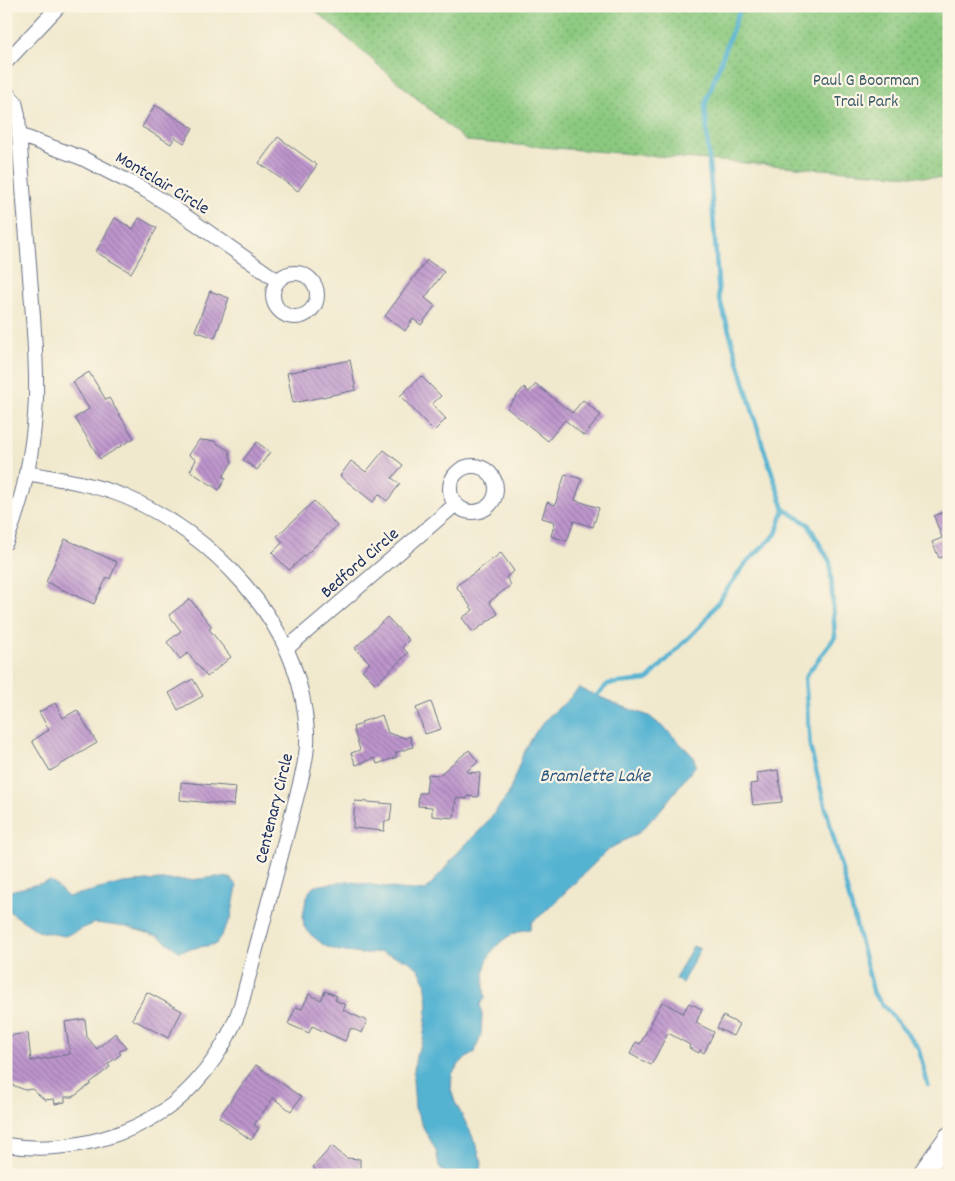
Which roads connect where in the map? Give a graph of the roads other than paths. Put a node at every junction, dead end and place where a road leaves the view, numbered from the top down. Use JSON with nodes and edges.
{"nodes":[{"id":1,"x":59,"y":6,"type":"edge"},
{"id":2,"x":6,"y":62,"type":"edge"},
{"id":3,"x":6,"y":92,"type":"edge"},
{"id":4,"x":19,"y":135,"type":"junction"},
{"id":5,"x":278,"y":281,"type":"dead end"},
{"id":6,"x":26,"y":473,"type":"junction"},
{"id":7,"x":456,"y":504,"type":"dead end"},
{"id":8,"x":6,"y":542,"type":"edge"},
{"id":9,"x":286,"y":649,"type":"junction"},
{"id":10,"x":949,"y":1137,"type":"edge"},
{"id":11,"x":6,"y":1145,"type":"edge"},
{"id":12,"x":922,"y":1175,"type":"edge"}],
"edges":[{"from":1,"to":2,"type":"street"},
{"from":3,"to":4,"type":"street"},
{"from":4,"to":5,"type":"street","name":"Montclair Circle"},
{"from":4,"to":6,"type":"street"},
{"from":6,"to":8,"type":"street"},
{"from":6,"to":9,"type":"street","name":"Centenary Circle"},
{"from":7,"to":9,"type":"street","name":"Bedford Circle"},
{"from":9,"to":11,"type":"street","name":"Centenary Circle"},
{"from":10,"to":12,"type":"main road"}]}
